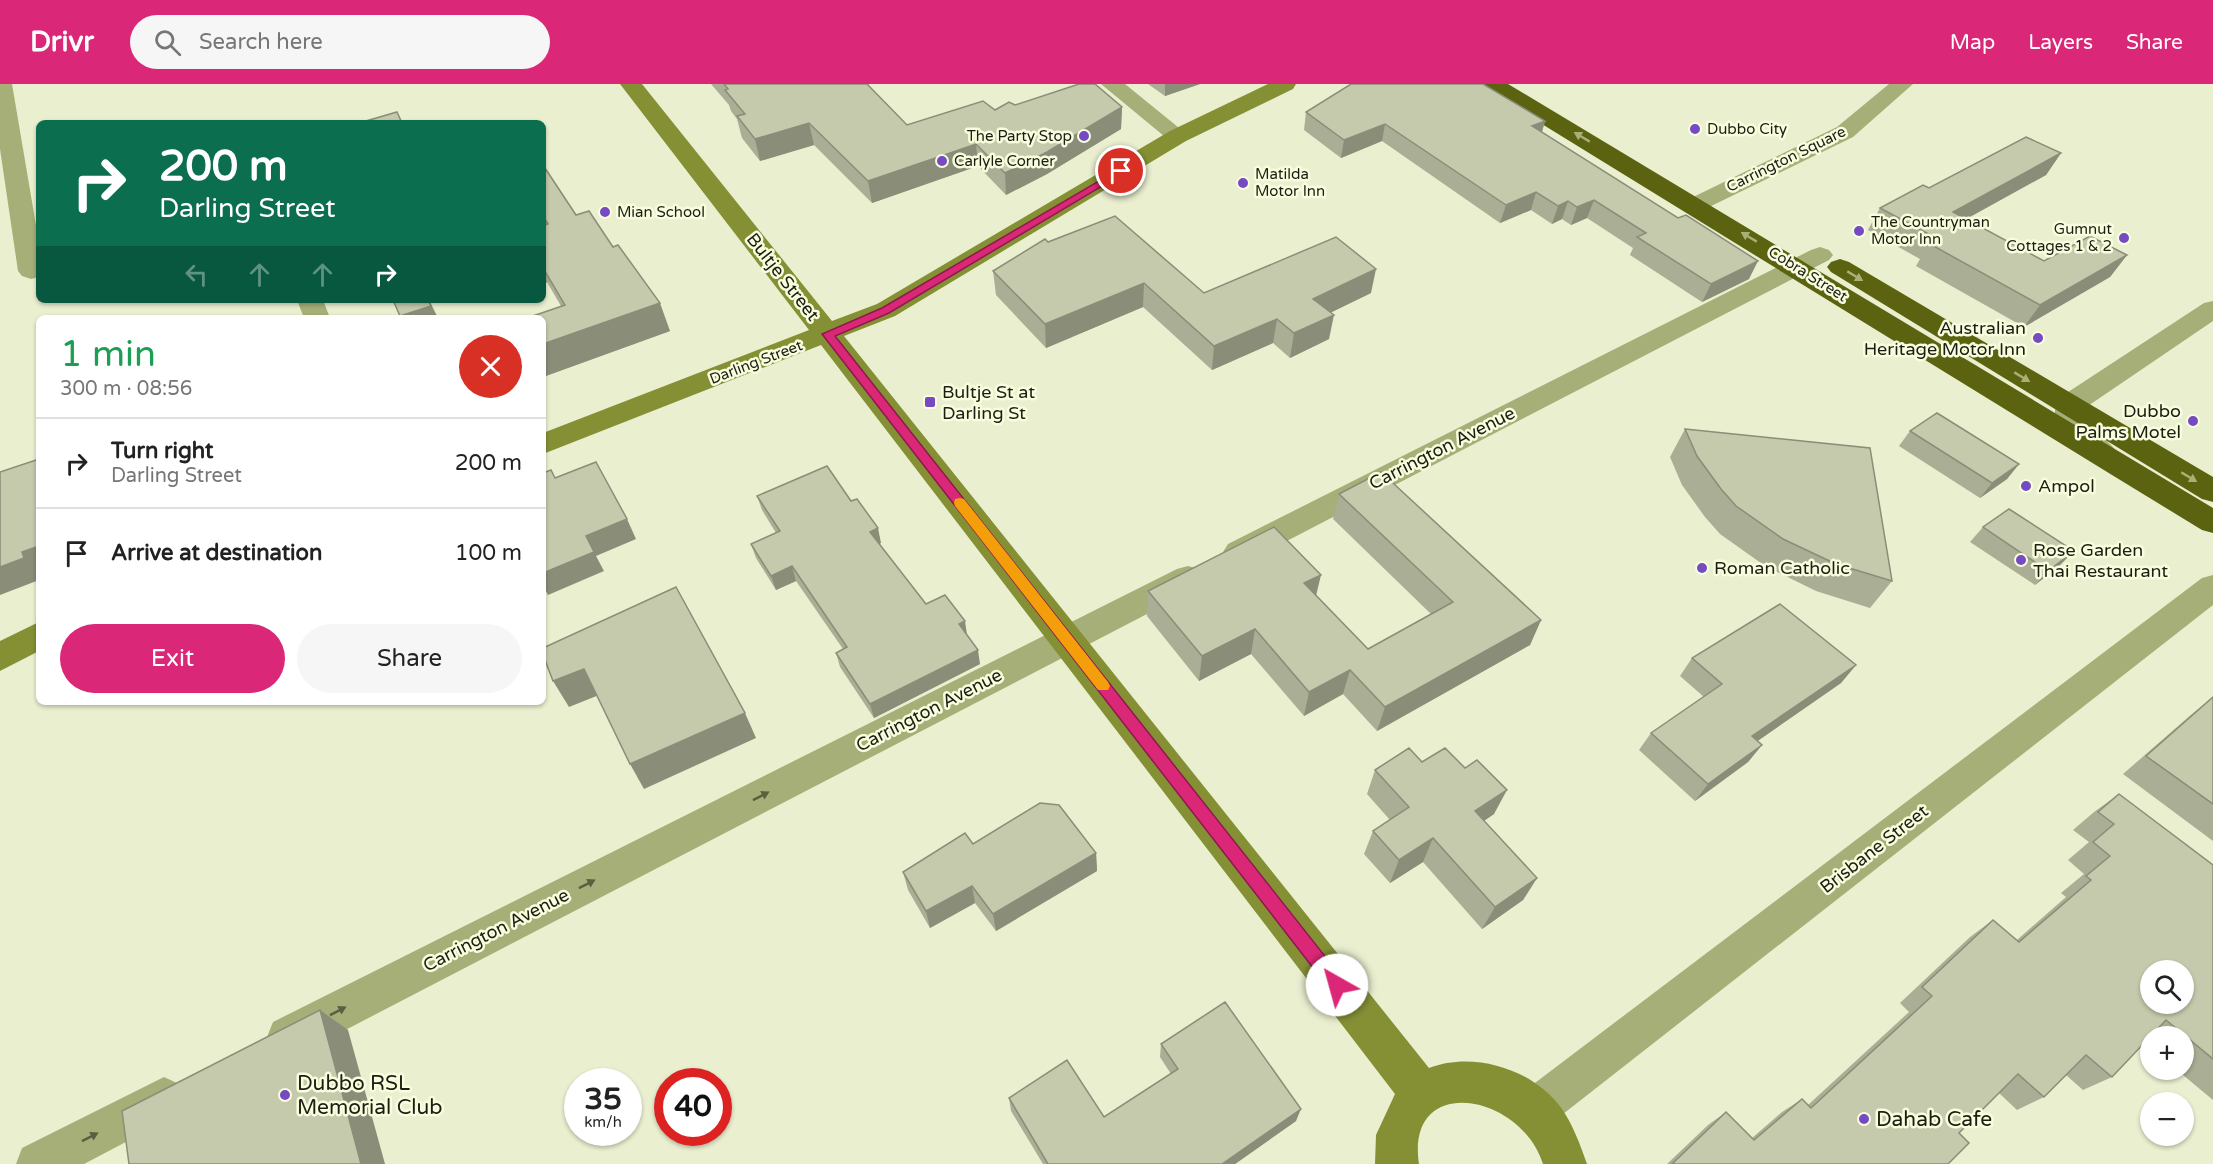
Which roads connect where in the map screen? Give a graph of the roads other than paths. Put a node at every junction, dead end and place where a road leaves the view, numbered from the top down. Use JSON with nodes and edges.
{"nodes":[{"id":1,"x":1,"y":84,"type":"edge"},
{"id":2,"x":632,"y":84,"type":"edge"},
{"id":3,"x":1112,"y":84,"type":"edge"},
{"id":4,"x":1248,"y":84,"type":"edge"},
{"id":5,"x":1285,"y":84,"type":"edge"},
{"id":6,"x":1493,"y":84,"type":"edge"},
{"id":7,"x":1534,"y":84,"type":"edge"},
{"id":8,"x":1902,"y":84,"type":"edge"},
{"id":9,"x":1178,"y":136,"type":"junction"},
{"id":10,"x":1706,"y":199,"type":"junction"},
{"id":11,"x":1809,"y":261,"type":"junction"},
{"id":12,"x":36,"y":270,"type":"edge"},
{"id":13,"x":2213,"y":309,"type":"edge"},
{"id":14,"x":828,"y":334,"type":"junction"},
{"id":15,"x":2069,"y":405,"type":"junction"},
{"id":16,"x":546,"y":443,"type":"edge"},
{"id":17,"x":2156,"y":488,"type":"junction"},
{"id":18,"x":2213,"y":491,"type":"edge"},
{"id":19,"x":2213,"y":522,"type":"edge"},
{"id":20,"x":2213,"y":587,"type":"edge"},
{"id":21,"x":36,"y":636,"type":"edge"},
{"id":22,"x":36,"y":637,"type":"edge"},
{"id":23,"x":1067,"y":640,"type":"junction"},
{"id":24,"x":0,"y":643,"type":"edge"},
{"id":25,"x":0,"y":657,"type":"edge"},
{"id":26,"x":260,"y":1051,"type":"edge"},
{"id":27,"x":196,"y":1083,"type":"edge"},
{"id":28,"x":1422,"y":1094,"type":"junction"},
{"id":29,"x":1534,"y":1110,"type":"junction"},
{"id":30,"x":38,"y":1164,"type":"edge"},
{"id":31,"x":1397,"y":1164,"type":"edge"},
{"id":32,"x":1565,"y":1164,"type":"edge"}],
"edges":[{"from":1,"to":12,"type":"street"},
{"from":2,"to":14,"type":"street","name":"Bultje Street"},
{"from":3,"to":9,"type":"street"},
{"from":4,"to":9,"type":"street","name":"Darling Street"},
{"from":5,"to":9,"type":"street","name":"Darling Street"},
{"from":10,"to":6,"type":"highway","name":"Cobra Street","one_way":true},
{"from":7,"to":10,"type":"highway","name":"Cobra Street"},
{"from":8,"to":10,"type":"street","name":"Carrington Square"},
{"from":9,"to":14,"type":"street","name":"Darling Street"},
{"from":10,"to":11,"type":"highway","name":"Cobra Street"},
{"from":11,"to":15,"type":"highway","name":"Cobra Street","one_way":true},
{"from":11,"to":17,"type":"highway","name":"Cobra Street"},
{"from":11,"to":23,"type":"street","name":"Carrington Avenue"},
{"from":13,"to":15,"type":"street"},
{"from":14,"to":16,"type":"street","name":"Darling Street"},
{"from":14,"to":23,"type":"street","name":"Bultje Street"},
{"from":15,"to":17,"type":"street"},
{"from":15,"to":18,"type":"highway","name":"Cobra Street","one_way":true},
{"from":17,"to":19,"type":"highway","name":"Cobra Street"},
{"from":20,"to":29,"type":"street","name":"Brisbane Street"},
{"from":21,"to":24,"type":"street"},
{"from":22,"to":25,"type":"street"},
{"from":26,"to":23,"type":"street","name":"Carrington Avenue","one_way":true},
{"from":23,"to":28,"type":"street","name":"Bultje Street"},
{"from":30,"to":27,"type":"street","one_way":true},
{"from":28,"to":29,"type":"street"},
{"from":28,"to":31,"type":"street"},
{"from":29,"to":32,"type":"street"}]}
